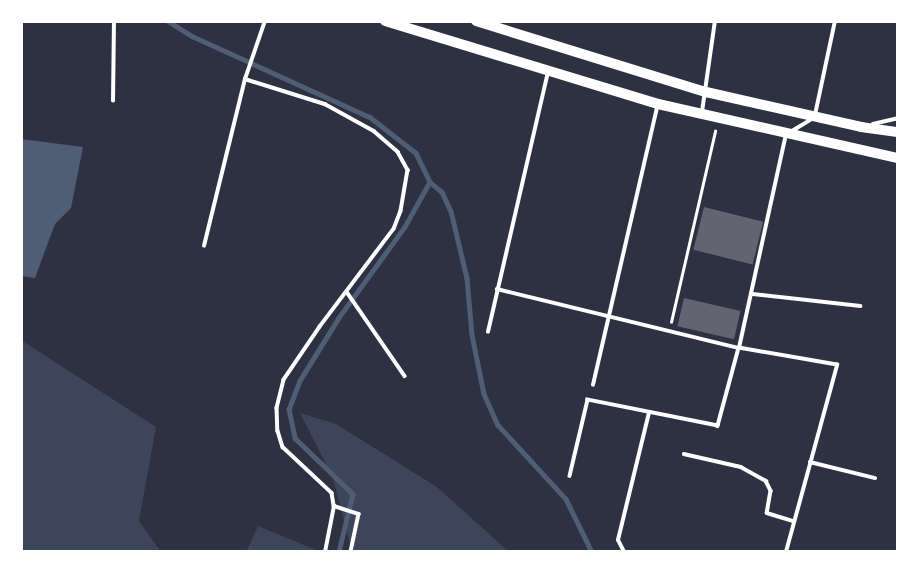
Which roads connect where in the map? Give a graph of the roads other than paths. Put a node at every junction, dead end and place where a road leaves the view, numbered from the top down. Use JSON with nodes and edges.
{"nodes":[{"id":1,"x":114,"y":21,"type":"edge"},
{"id":2,"x":265,"y":21,"type":"edge"},
{"id":3,"x":385,"y":21,"type":"edge"},
{"id":4,"x":476,"y":21,"type":"edge"},
{"id":5,"x":715,"y":21,"type":"edge"},
{"id":6,"x":835,"y":21,"type":"edge"},
{"id":7,"x":548,"y":71,"type":"junction"},
{"id":8,"x":245,"y":79,"type":"junction"},
{"id":9,"x":706,"y":92,"type":"junction"},
{"id":10,"x":114,"y":101,"type":"dead end"},
{"id":11,"x":657,"y":104,"type":"junction"},
{"id":12,"x":701,"y":114,"type":"junction"},
{"id":13,"x":815,"y":116,"type":"junction"},
{"id":14,"x":898,"y":118,"type":"edge"},
{"id":15,"x":861,"y":127,"type":"junction"},
{"id":16,"x":898,"y":132,"type":"edge"},
{"id":17,"x":786,"y":134,"type":"junction"},
{"id":18,"x":898,"y":158,"type":"edge"},
{"id":19,"x":204,"y":246,"type":"dead end"},
{"id":20,"x":497,"y":289,"type":"junction"},
{"id":21,"x":347,"y":292,"type":"junction"},
{"id":22,"x":753,"y":294,"type":"junction"},
{"id":23,"x":860,"y":306,"type":"dead end"},
{"id":24,"x":608,"y":319,"type":"junction"},
{"id":25,"x":488,"y":332,"type":"dead end"},
{"id":26,"x":739,"y":348,"type":"junction"},
{"id":27,"x":405,"y":376,"type":"dead end"},
{"id":28,"x":593,"y":385,"type":"dead end"},
{"id":29,"x":649,"y":412,"type":"junction"},
{"id":30,"x":684,"y":454,"type":"dead end"},
{"id":31,"x":810,"y":462,"type":"junction"},
{"id":32,"x":570,"y":476,"type":"dead end"},
{"id":33,"x":875,"y":478,"type":"dead end"},
{"id":34,"x":334,"y":506,"type":"junction"},
{"id":35,"x":794,"y":521,"type":"junction"},
{"id":36,"x":325,"y":552,"type":"edge"},
{"id":37,"x":351,"y":552,"type":"edge"},
{"id":38,"x":624,"y":552,"type":"edge"},
{"id":39,"x":786,"y":552,"type":"edge"}],
"edges":[{"from":1,"to":10,"type":"lane"},
{"from":2,"to":8,"type":"lane"},
{"from":3,"to":7,"type":"main road"},
{"from":4,"to":9,"type":"main road"},
{"from":5,"to":9,"type":"lane"},
{"from":6,"to":13,"type":"lane"},
{"from":7,"to":11,"type":"main road"},
{"from":7,"to":20,"type":"lane"},
{"from":8,"to":19,"type":"lane"},
{"from":8,"to":21,"type":"lane"},
{"from":9,"to":12,"type":"lane"},
{"from":9,"to":13,"type":"main road"},
{"from":11,"to":12,"type":"main road"},
{"from":11,"to":24,"type":"lane"},
{"from":12,"to":17,"type":"main road"},
{"from":13,"to":15,"type":"main road"},
{"from":13,"to":17,"type":"lane"},
{"from":14,"to":15,"type":"lane"},
{"from":15,"to":16,"type":"main road"},
{"from":17,"to":18,"type":"main road"},
{"from":17,"to":22,"type":"lane"},
{"from":20,"to":24,"type":"lane"},
{"from":20,"to":25,"type":"lane"},
{"from":21,"to":27,"type":"lane"},
{"from":21,"to":34,"type":"lane"},
{"from":22,"to":23,"type":"lane"},
{"from":22,"to":26,"type":"lane"},
{"from":24,"to":26,"type":"lane"},
{"from":24,"to":28,"type":"lane"},
{"from":26,"to":29,"type":"lane"},
{"from":26,"to":31,"type":"lane"},
{"from":29,"to":32,"type":"lane"},
{"from":29,"to":38,"type":"lane"},
{"from":30,"to":35,"type":"lane"},
{"from":31,"to":33,"type":"lane"},
{"from":31,"to":35,"type":"lane"},
{"from":34,"to":36,"type":"lane"},
{"from":34,"to":37,"type":"lane"},
{"from":35,"to":39,"type":"lane"}]}
